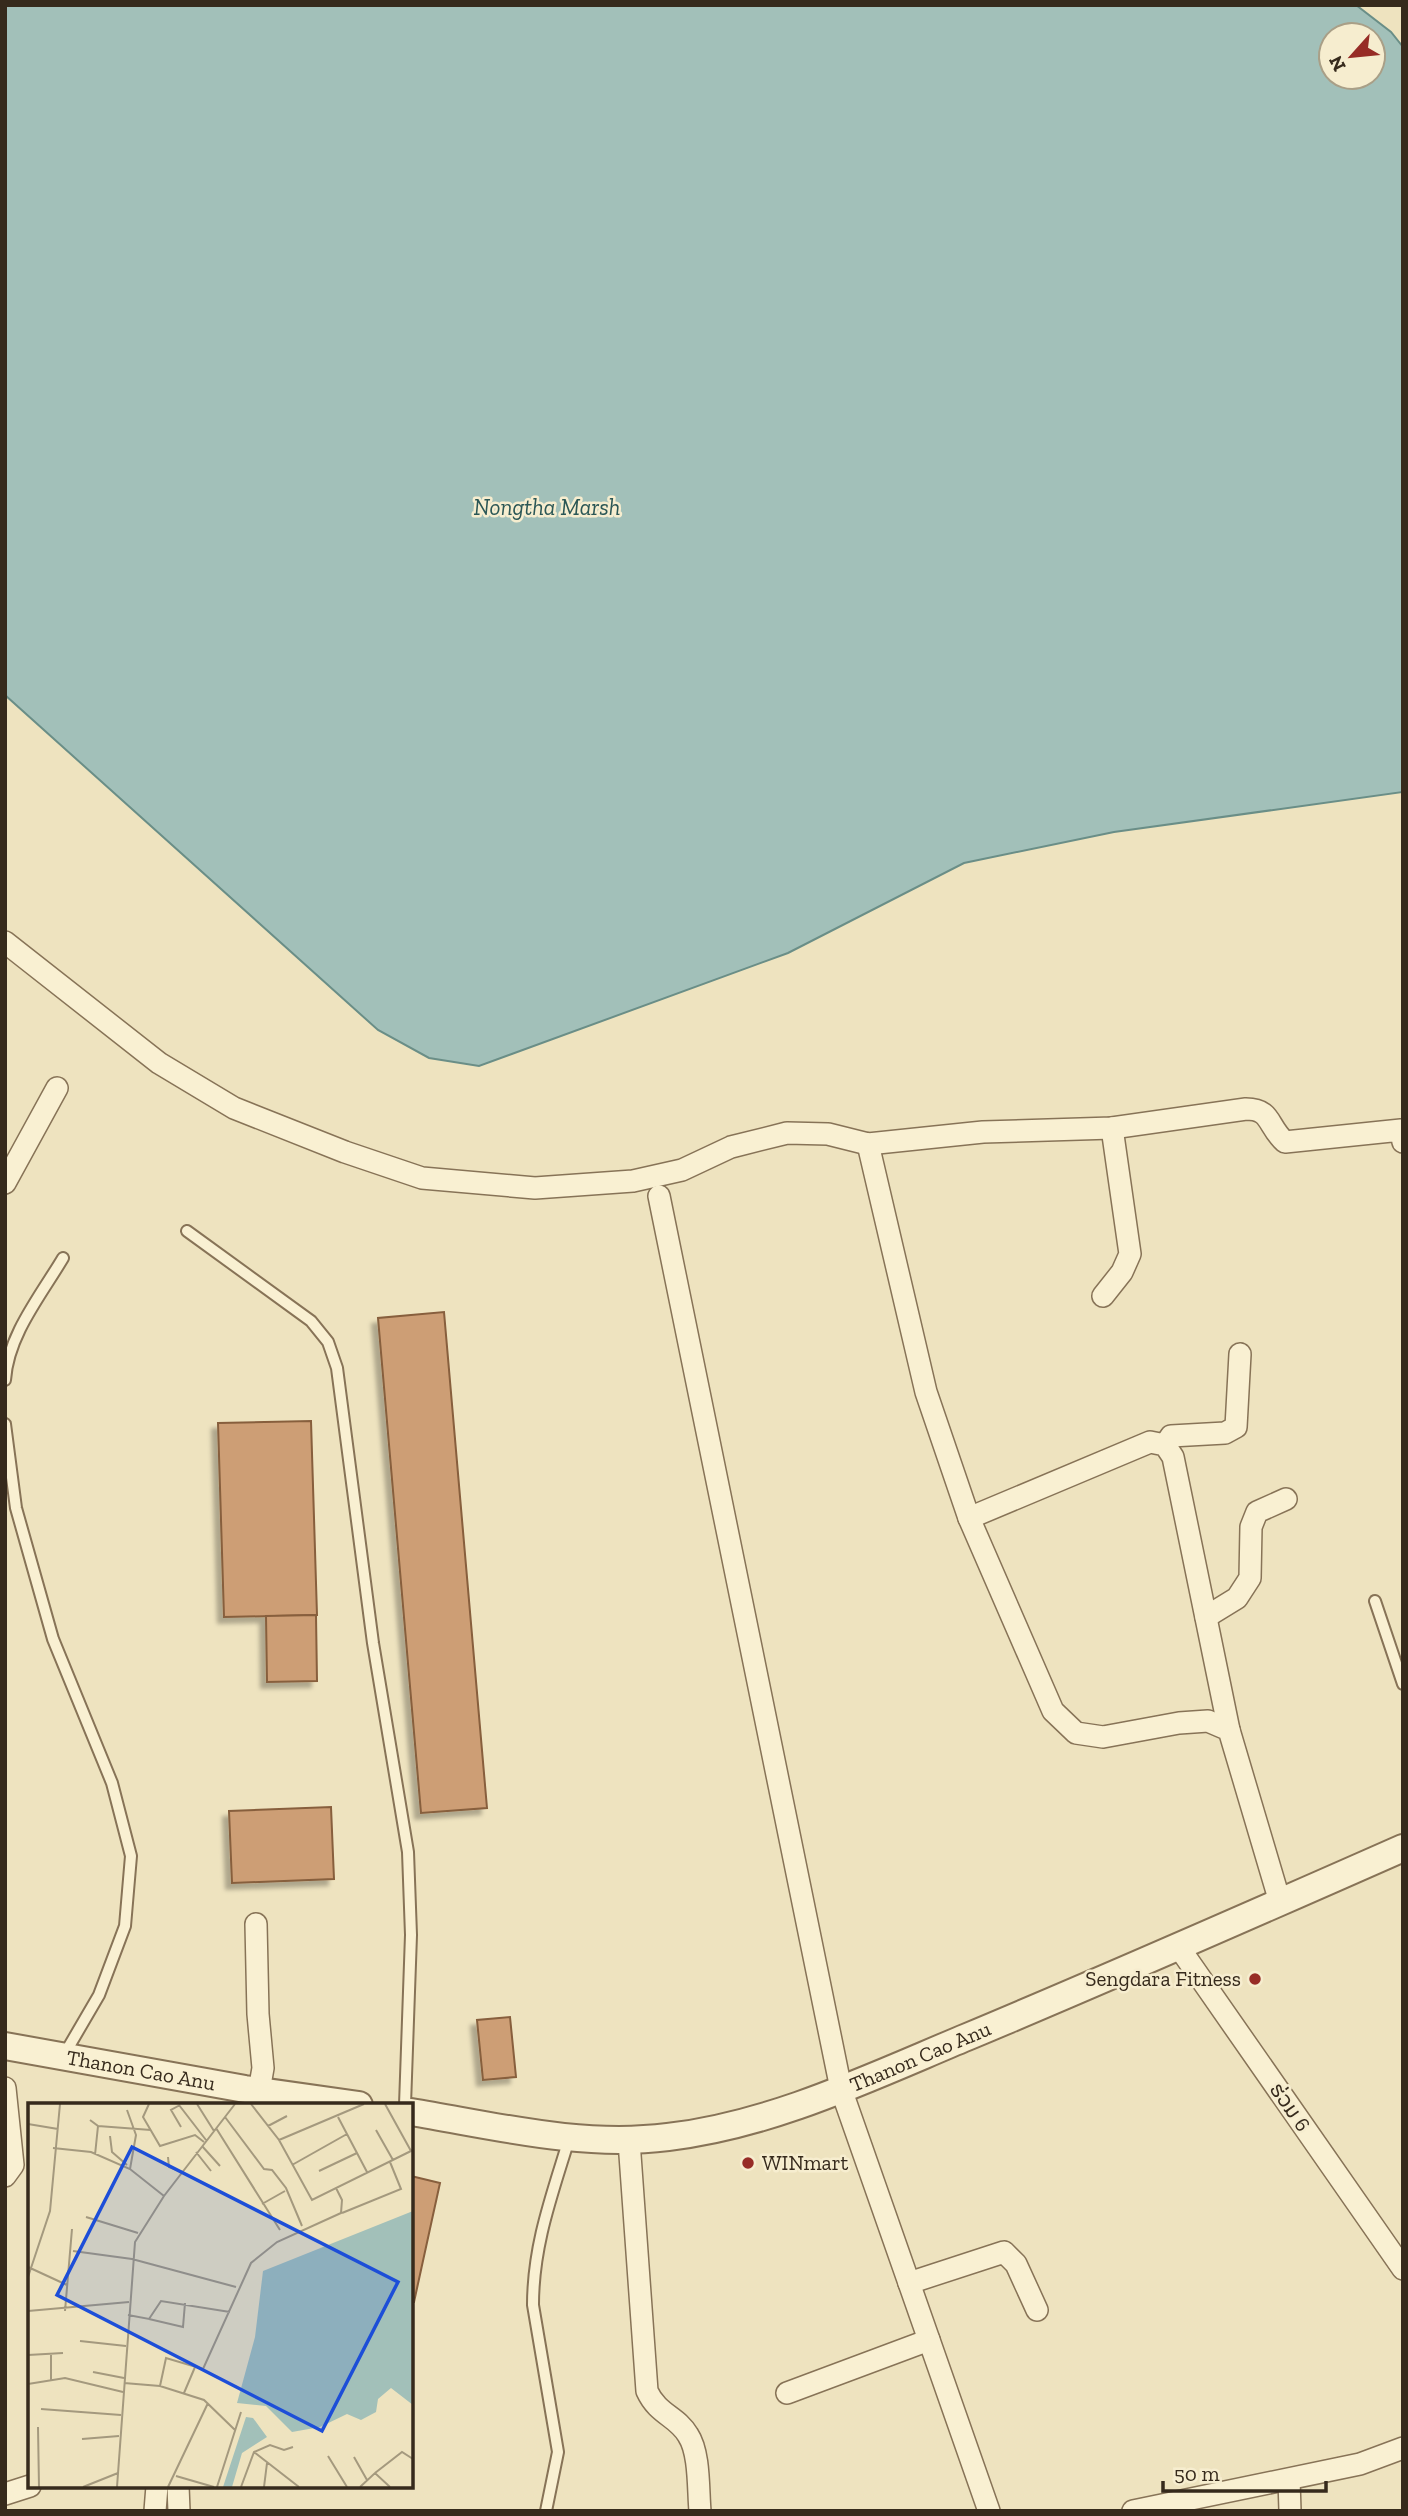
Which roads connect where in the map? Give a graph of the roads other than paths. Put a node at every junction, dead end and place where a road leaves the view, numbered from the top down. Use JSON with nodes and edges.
{"nodes":[{"id":1,"x":5,"y":942,"type":"edge"},
{"id":2,"x":57,"y":1088,"type":"dead end"},
{"id":3,"x":1112,"y":1128,"type":"junction"},
{"id":4,"x":1403,"y":1142,"type":"edge"},
{"id":5,"x":868,"y":1144,"type":"junction"},
{"id":6,"x":5,"y":1183,"type":"edge"},
{"id":7,"x":659,"y":1196,"type":"dead end"},
{"id":8,"x":187,"y":1231,"type":"dead end"},
{"id":9,"x":63,"y":1258,"type":"dead end"},
{"id":10,"x":1103,"y":1296,"type":"dead end"},
{"id":11,"x":1240,"y":1354,"type":"dead end"},
{"id":12,"x":5,"y":1380,"type":"edge"},
{"id":13,"x":5,"y":1424,"type":"edge"},
{"id":14,"x":1165,"y":1445,"type":"junction"},
{"id":15,"x":1286,"y":1499,"type":"dead end"},
{"id":16,"x":970,"y":1518,"type":"junction"},
{"id":17,"x":1375,"y":1601,"type":"dead end"},
{"id":18,"x":1206,"y":1617,"type":"junction"},
{"id":19,"x":1403,"y":1684,"type":"edge"},
{"id":20,"x":1229,"y":1730,"type":"junction"},
{"id":21,"x":1403,"y":1848,"type":"edge"},
{"id":22,"x":1280,"y":1902,"type":"junction"},
{"id":23,"x":256,"y":1924,"type":"dead end"},
{"id":24,"x":1178,"y":1946,"type":"junction"},
{"id":25,"x":5,"y":2046,"type":"edge"},
{"id":26,"x":64,"y":2054,"type":"junction"},
{"id":27,"x":5,"y":2088,"type":"edge"},
{"id":28,"x":841,"y":2089,"type":"junction"},
{"id":29,"x":248,"y":2095,"type":"edge"},
{"id":30,"x":337,"y":2103,"type":"edge"},
{"id":31,"x":405,"y":2103,"type":"edge"},
{"id":32,"x":413,"y":2112,"type":"edge"},
{"id":33,"x":569,"y":2139,"type":"junction"},
{"id":34,"x":629,"y":2141,"type":"junction"},
{"id":35,"x":5,"y":2176,"type":"edge"},
{"id":36,"x":1403,"y":2269,"type":"edge"},
{"id":37,"x":909,"y":2283,"type":"junction"},
{"id":38,"x":1037,"y":2310,"type":"dead end"},
{"id":39,"x":929,"y":2340,"type":"junction"},
{"id":40,"x":787,"y":2393,"type":"dead end"},
{"id":41,"x":1403,"y":2448,"type":"edge"},
{"id":42,"x":1289,"y":2480,"type":"junction"},
{"id":43,"x":28,"y":2487,"type":"edge"},
{"id":44,"x":157,"y":2488,"type":"edge"},
{"id":45,"x":178,"y":2488,"type":"edge"},
{"id":46,"x":5,"y":2494,"type":"edge"},
{"id":47,"x":155,"y":2511,"type":"edge"},
{"id":48,"x":179,"y":2511,"type":"edge"},
{"id":49,"x":546,"y":2511,"type":"edge"},
{"id":50,"x":700,"y":2511,"type":"edge"},
{"id":51,"x":989,"y":2511,"type":"edge"},
{"id":52,"x":1133,"y":2511,"type":"edge"},
{"id":53,"x":1290,"y":2511,"type":"edge"}],
"edges":[{"from":1,"to":5,"type":"street"},
{"from":2,"to":6,"type":"street"},
{"from":3,"to":4,"type":"street"},
{"from":3,"to":5,"type":"street"},
{"from":3,"to":10,"type":"street"},
{"from":5,"to":16,"type":"street"},
{"from":7,"to":28,"type":"street"},
{"from":8,"to":31,"type":"lane"},
{"from":9,"to":12,"type":"lane"},
{"from":11,"to":14,"type":"street"},
{"from":13,"to":26,"type":"lane"},
{"from":14,"to":16,"type":"street"},
{"from":14,"to":18,"type":"street"},
{"from":15,"to":18,"type":"street"},
{"from":16,"to":20,"type":"street"},
{"from":17,"to":19,"type":"lane"},
{"from":18,"to":20,"type":"street"},
{"from":20,"to":22,"type":"street"},
{"from":21,"to":22,"type":"street","name":"Thanon Cao Anu"},
{"from":22,"to":24,"type":"street","name":"Thanon Cao Anu"},
{"from":23,"to":29,"type":"street"},
{"from":24,"to":28,"type":"street","name":"Thanon Cao Anu"},
{"from":24,"to":36,"type":"street","name":"ຮ່ວມ 6"},
{"from":25,"to":26,"type":"street","name":"Thanon Cao Anu"},
{"from":26,"to":29,"type":"street","name":"Thanon Cao Anu"},
{"from":27,"to":35,"type":"street"},
{"from":28,"to":34,"type":"street","name":"Thanon Cao Anu"},
{"from":28,"to":37,"type":"street"},
{"from":29,"to":30,"type":"street","name":"Thanon Cao Anu"},
{"from":32,"to":33,"type":"street","name":"Thanon Cao Anu"},
{"from":33,"to":34,"type":"street","name":"Thanon Cao Anu"},
{"from":33,"to":49,"type":"lane"},
{"from":34,"to":50,"type":"street"},
{"from":37,"to":38,"type":"street"},
{"from":37,"to":39,"type":"street"},
{"from":39,"to":40,"type":"street"},
{"from":39,"to":51,"type":"street"},
{"from":41,"to":42,"type":"street"},
{"from":42,"to":52,"type":"street"},
{"from":42,"to":53,"type":"street"},
{"from":43,"to":46,"type":"street"},
{"from":44,"to":47,"type":"street"},
{"from":45,"to":48,"type":"street"}]}
